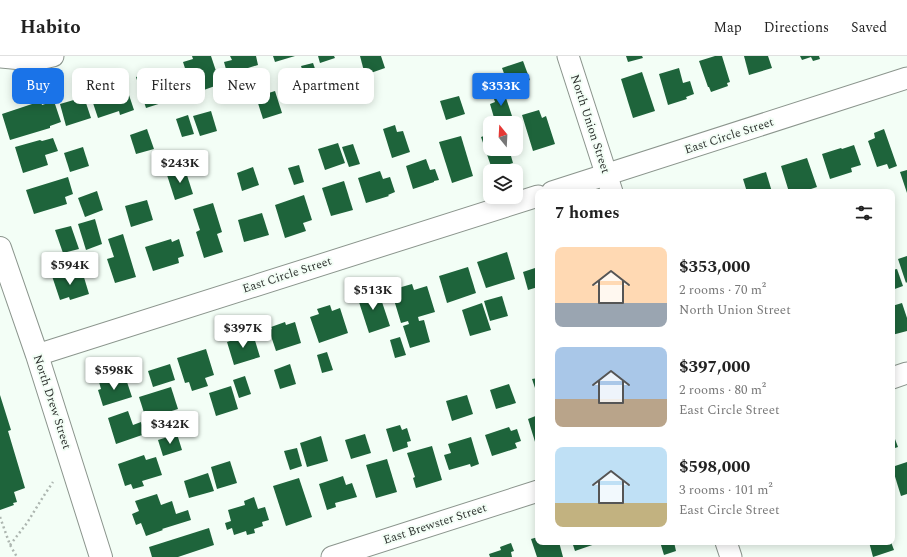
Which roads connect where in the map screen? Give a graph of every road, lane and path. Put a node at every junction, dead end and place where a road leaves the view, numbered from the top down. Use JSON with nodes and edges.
{"nodes":[{"id":1,"x":53,"y":56,"type":"edge"},
{"id":2,"x":568,"y":56,"type":"edge"},
{"id":3,"x":0,"y":57,"type":"edge"},
{"id":4,"x":907,"y":78,"type":"edge"},
{"id":5,"x":609,"y":184,"type":"edge"},
{"id":6,"x":573,"y":189,"type":"edge"},
{"id":7,"x":535,"y":197,"type":"edge"},
{"id":8,"x":0,"y":248,"type":"edge"},
{"id":9,"x":37,"y":355,"type":"junction"},
{"id":10,"x":907,"y":373,"type":"edge"},
{"id":11,"x":895,"y":377,"type":"edge"},
{"id":12,"x":53,"y":482,"type":"dead end"},
{"id":13,"x":535,"y":492,"type":"edge"},
{"id":14,"x":0,"y":517,"type":"edge"},
{"id":15,"x":10,"y":545,"type":"junction"},
{"id":16,"x":727,"y":545,"type":"edge"},
{"id":17,"x":17,"y":557,"type":"edge"},
{"id":18,"x":101,"y":557,"type":"edge"},
{"id":19,"x":332,"y":557,"type":"edge"},
{"id":20,"x":731,"y":557,"type":"edge"}],
"edges":[{"from":1,"to":3,"type":"street"},
{"from":2,"to":5,"type":"street","name":"North Union Street"},
{"from":4,"to":5,"type":"street","name":"East Circle Street"},
{"from":5,"to":6,"type":"street","name":"East Circle Street"},
{"from":7,"to":9,"type":"street","name":"East Circle Street"},
{"from":8,"to":9,"type":"street","name":"North Drew Street"},
{"from":9,"to":18,"type":"street","name":"North Drew Street"},
{"from":10,"to":11,"type":"street"},
{"from":12,"to":15,"type":"path"},
{"from":13,"to":19,"type":"street","name":"East Brewster Street"},
{"from":14,"to":15,"type":"path"},
{"from":15,"to":17,"type":"path"},
{"from":16,"to":20,"type":"street"}]}
